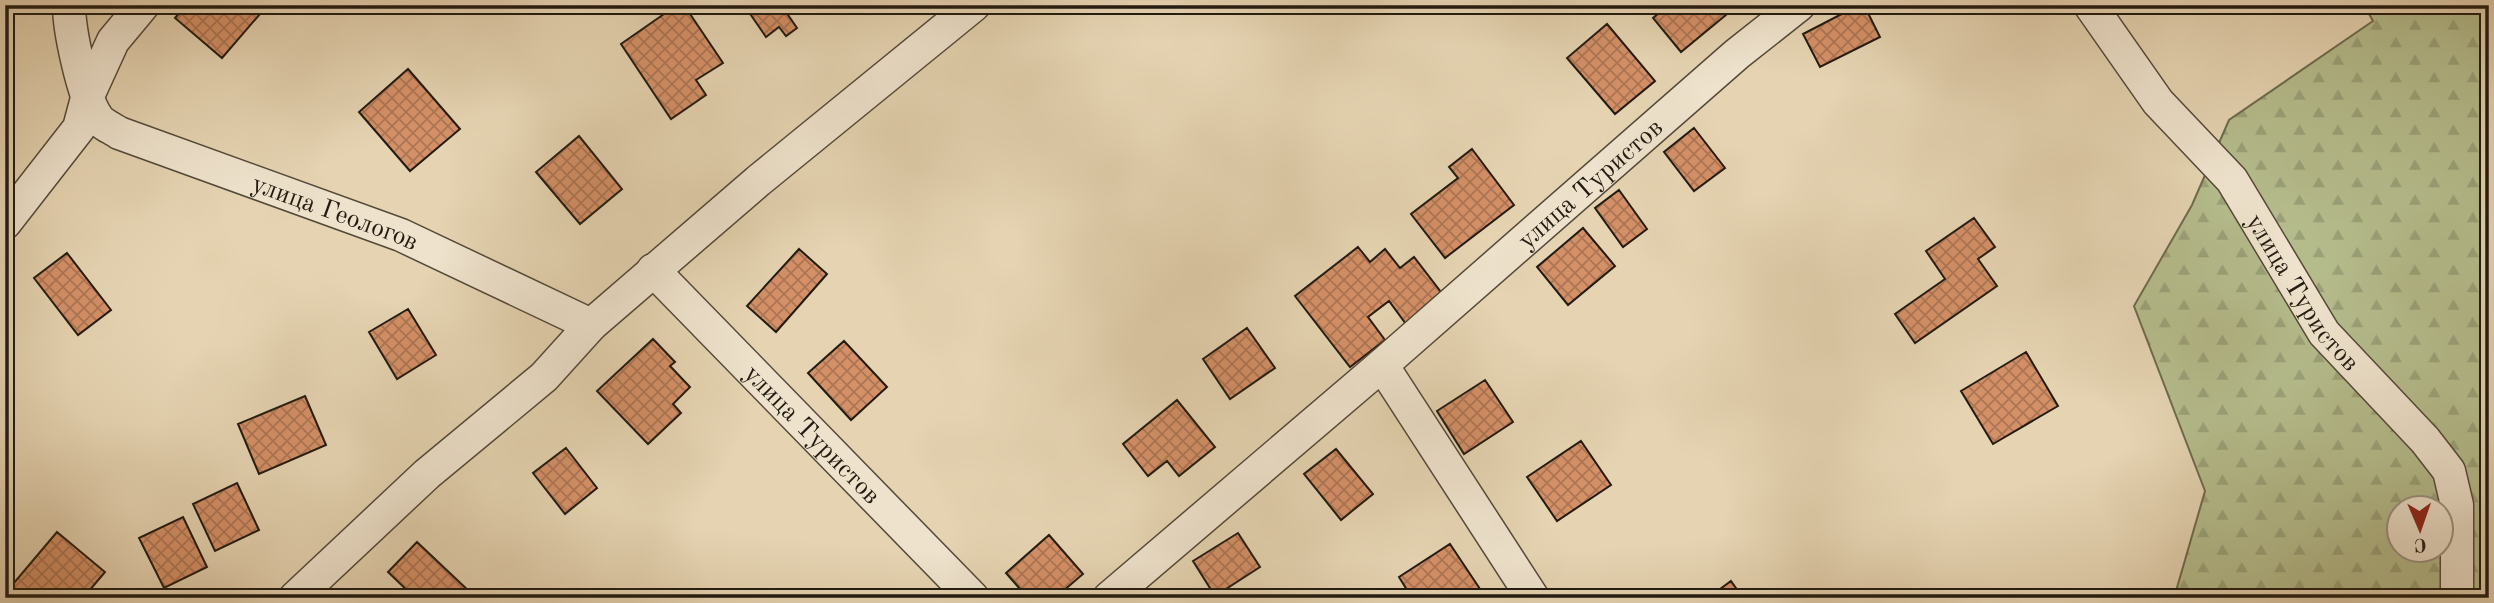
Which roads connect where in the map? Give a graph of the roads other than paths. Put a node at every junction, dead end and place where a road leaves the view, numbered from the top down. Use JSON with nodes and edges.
{"nodes":[{"id":1,"x":69,"y":5,"type":"edge"},
{"id":2,"x":143,"y":5,"type":"edge"},
{"id":3,"x":974,"y":5,"type":"edge"},
{"id":4,"x":1800,"y":5,"type":"edge"},
{"id":5,"x":2090,"y":5,"type":"edge"},
{"id":6,"x":87,"y":98,"type":"junction"},
{"id":7,"x":5,"y":223,"type":"edge"},
{"id":8,"x":653,"y":270,"type":"junction"},
{"id":9,"x":590,"y":325,"type":"junction"},
{"id":10,"x":1382,"y":365,"type":"junction"},
{"id":11,"x":295,"y":598,"type":"edge"},
{"id":12,"x":973,"y":598,"type":"edge"},
{"id":13,"x":1109,"y":598,"type":"edge"},
{"id":14,"x":1533,"y":598,"type":"edge"},
{"id":15,"x":2457,"y":598,"type":"edge"}],
"edges":[{"from":1,"to":6,"type":"street","name":"улица Геологов"},
{"from":2,"to":6,"type":"street"},
{"from":3,"to":8,"type":"street"},
{"from":4,"to":10,"type":"street","name":"улица Туристов"},
{"from":5,"to":15,"type":"street","name":"улица Туристов"},
{"from":6,"to":7,"type":"street"},
{"from":6,"to":9,"type":"street","name":"улица Геологов"},
{"from":8,"to":9,"type":"street"},
{"from":8,"to":12,"type":"street","name":"улица Туристов"},
{"from":9,"to":11,"type":"street"},
{"from":10,"to":13,"type":"street","name":"улица Туристов"},
{"from":10,"to":14,"type":"street"}]}
